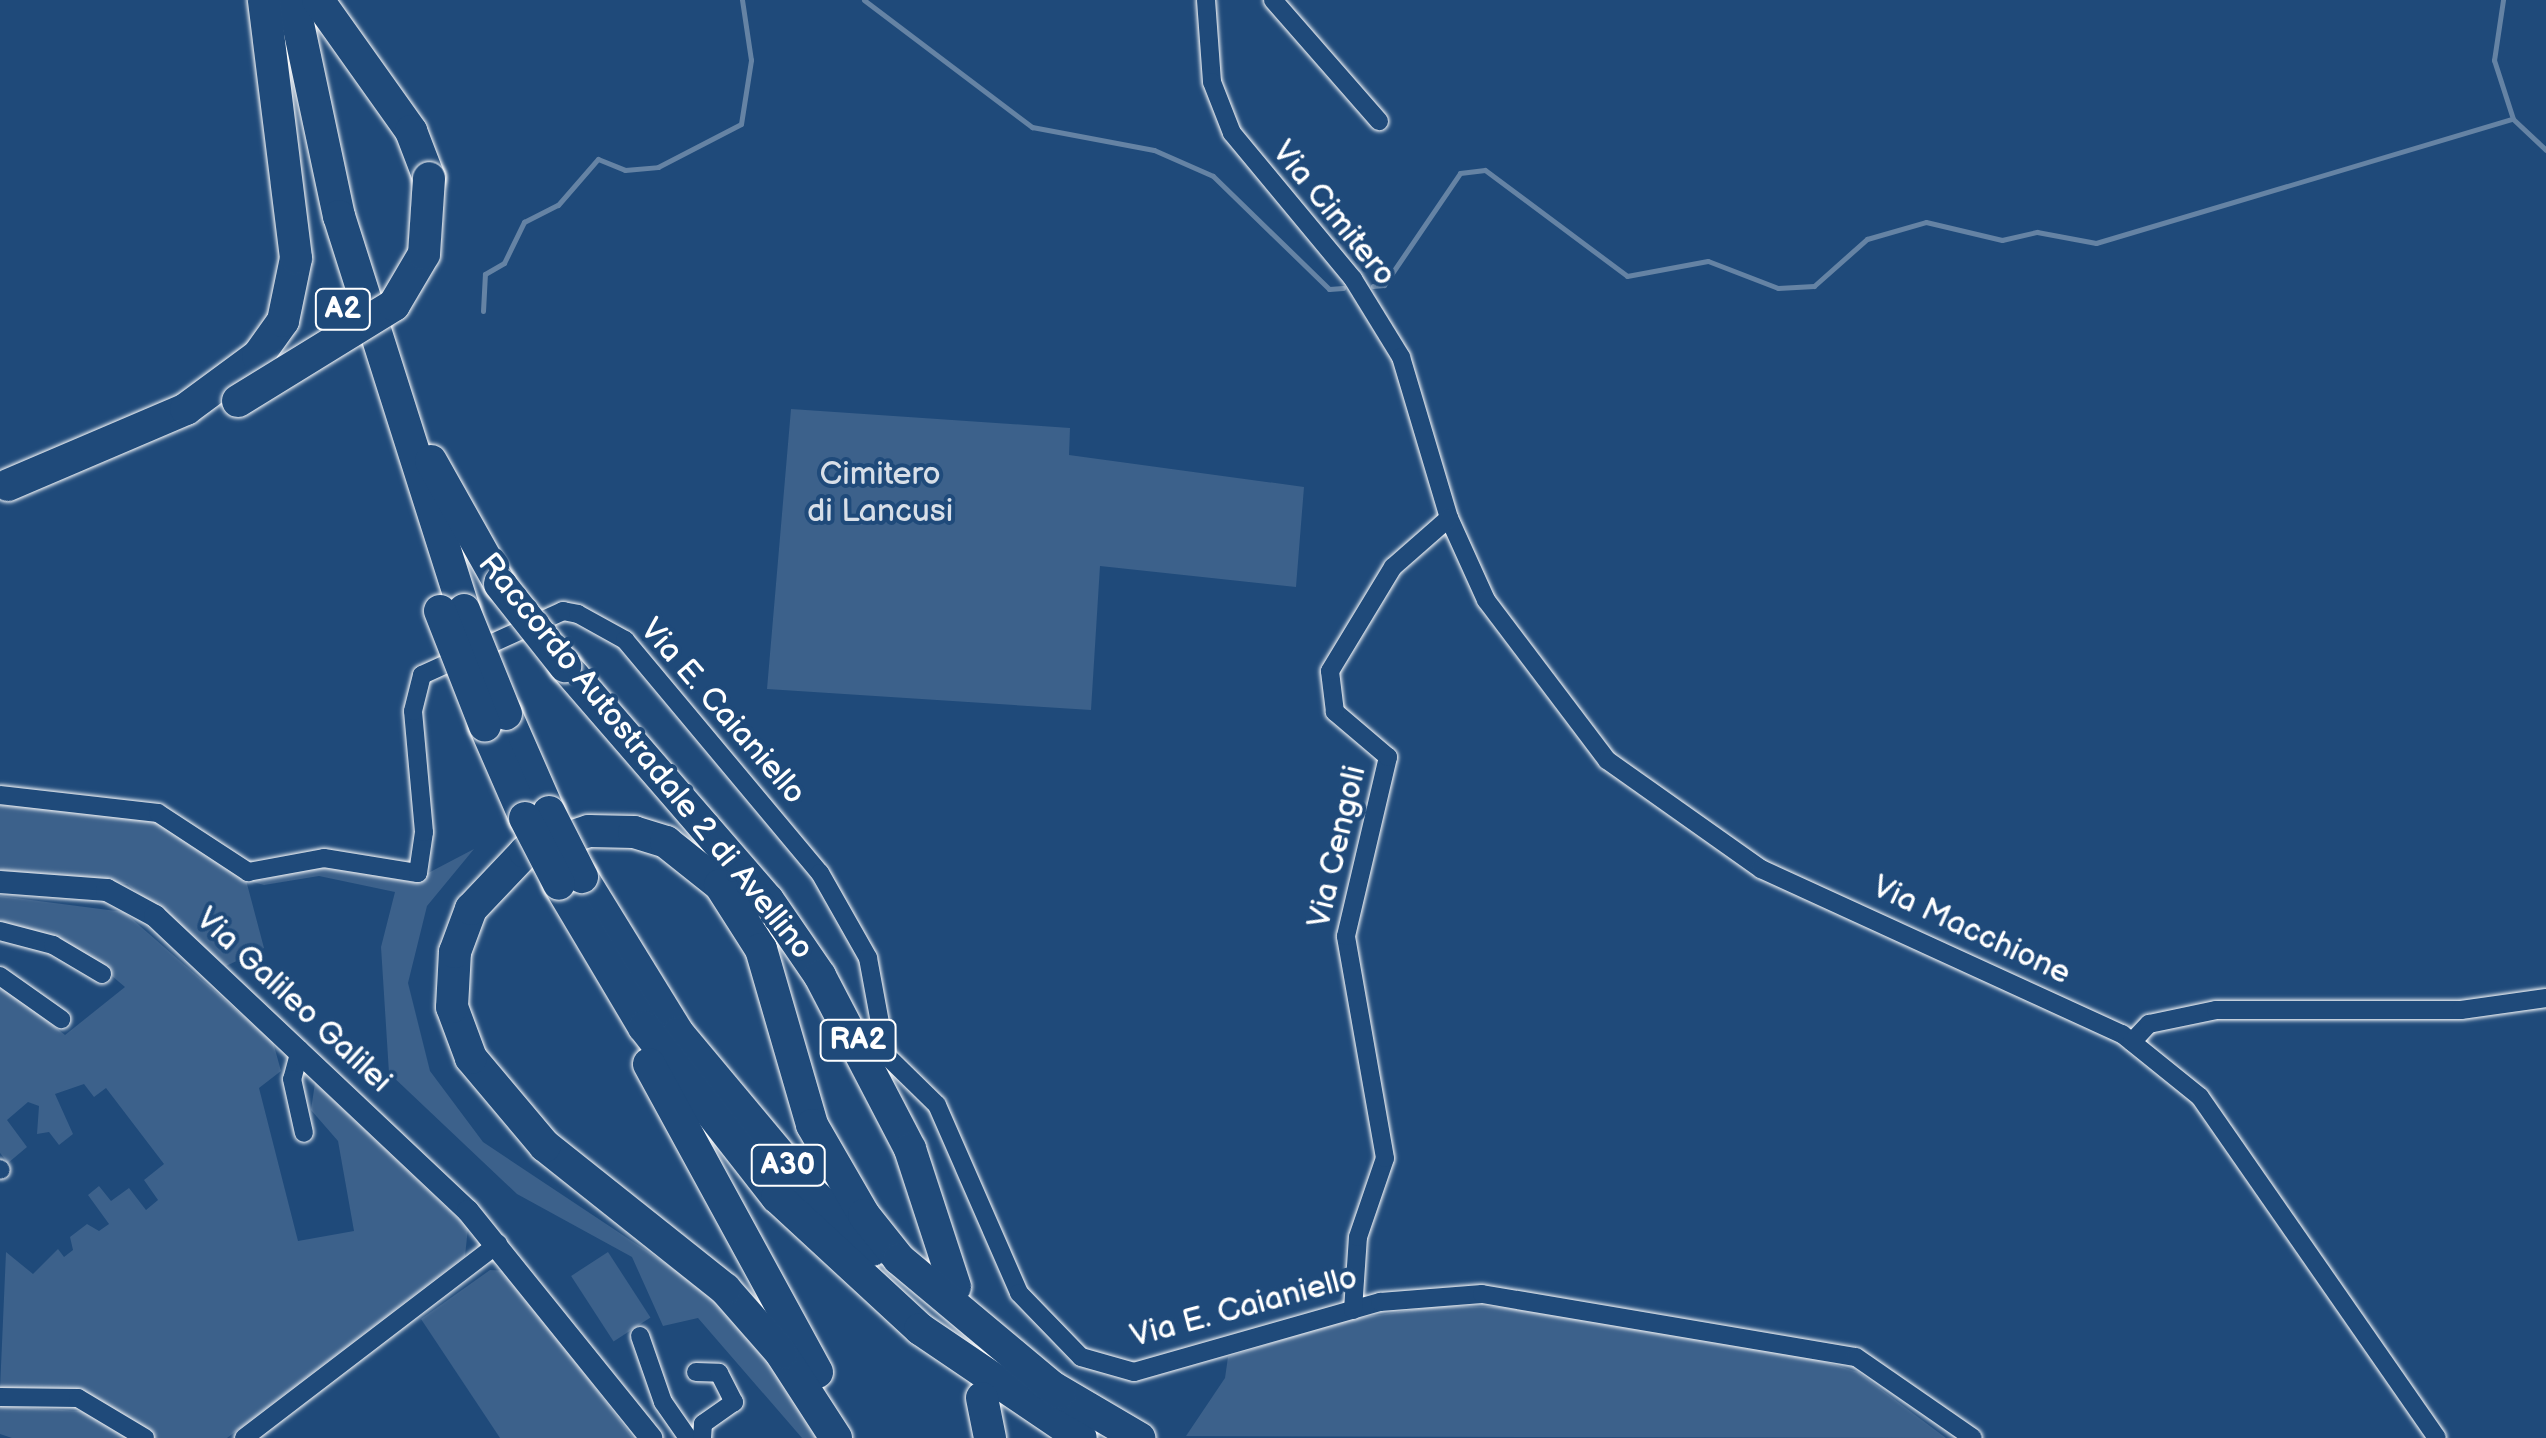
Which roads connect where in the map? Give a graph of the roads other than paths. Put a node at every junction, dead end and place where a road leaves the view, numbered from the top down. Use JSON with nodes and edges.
{"nodes":[{"id":1,"x":264,"y":0,"type":"edge"},
{"id":2,"x":273,"y":0,"type":"edge"},
{"id":3,"x":293,"y":0,"type":"edge"},
{"id":4,"x":318,"y":0,"type":"edge"},
{"id":5,"x":1206,"y":0,"type":"edge"},
{"id":6,"x":1273,"y":0,"type":"edge"},
{"id":7,"x":316,"y":105,"type":"junction"},
{"id":8,"x":1378,"y":121,"type":"dead end"},
{"id":9,"x":4,"y":486,"type":"edge"},
{"id":10,"x":1449,"y":518,"type":"junction"},
{"id":11,"x":452,"y":610,"type":"junction"},
{"id":12,"x":0,"y":796,"type":"edge"},
{"id":13,"x":570,"y":881,"type":"junction"},
{"id":14,"x":2,"y":882,"type":"edge"},
{"id":15,"x":0,"y":931,"type":"edge"},
{"id":16,"x":595,"y":949,"type":"junction"},
{"id":17,"x":102,"y":974,"type":"dead end"},
{"id":18,"x":0,"y":976,"type":"edge"},
{"id":19,"x":2546,"y":998,"type":"edge"},
{"id":20,"x":61,"y":1019,"type":"dead end"},
{"id":21,"x":2132,"y":1042,"type":"junction"},
{"id":22,"x":300,"y":1050,"type":"junction"},
{"id":23,"x":304,"y":1133,"type":"dead end"},
{"id":24,"x":498,"y":1244,"type":"junction"},
{"id":25,"x":955,"y":1287,"type":"dead end"},
{"id":26,"x":1352,"y":1310,"type":"junction"},
{"id":27,"x":640,"y":1336,"type":"dead end"},
{"id":28,"x":696,"y":1372,"type":"dead end"},
{"id":29,"x":1059,"y":1393,"type":"junction"},
{"id":30,"x":0,"y":1397,"type":"edge"},
{"id":31,"x":982,"y":1398,"type":"dead end"},
{"id":32,"x":145,"y":1438,"type":"edge"},
{"id":33,"x":244,"y":1438,"type":"edge"},
{"id":34,"x":651,"y":1438,"type":"edge"},
{"id":35,"x":688,"y":1438,"type":"edge"},
{"id":36,"x":702,"y":1438,"type":"edge"},
{"id":37,"x":836,"y":1438,"type":"edge"},
{"id":38,"x":852,"y":1438,"type":"edge"},
{"id":39,"x":990,"y":1438,"type":"edge"},
{"id":40,"x":1081,"y":1438,"type":"edge"},
{"id":41,"x":1138,"y":1438,"type":"edge"},
{"id":42,"x":1973,"y":1438,"type":"edge"},
{"id":43,"x":2438,"y":1438,"type":"edge"}],
"edges":[{"from":1,"to":9,"type":"highway"},
{"from":2,"to":11,"type":"highway","number":"A2"},
{"from":3,"to":7,"type":"highway"},
{"from":4,"to":9,"type":"highway","bridge":true},
{"from":5,"to":10,"type":"street","name":"Via Cimitero"},
{"from":6,"to":8,"type":"street"},
{"from":7,"to":11,"type":"highway","number":"A30"},
{"from":7,"to":25,"type":"highway","name":"Raccordo Autostradale 2 di Avellino","number":"RA2","bridge":true},
{"from":10,"to":21,"type":"street","name":"Via Macchione"},
{"from":10,"to":26,"type":"street","name":"Via Cengoli"},
{"from":11,"to":13,"type":"highway","number":"A30","bridge":true},
{"from":12,"to":26,"type":"street","name":"Via E. Caianiello"},
{"from":13,"to":16,"type":"highway","number":"A30"},
{"from":13,"to":29,"type":"highway","number":"A30"},
{"from":14,"to":22,"type":"street","name":"Via Galileo Galilei"},
{"from":15,"to":17,"type":"street"},
{"from":16,"to":38,"type":"highway"},
{"from":16,"to":40,"type":"highway","number":"A30"},
{"from":18,"to":20,"type":"street"},
{"from":19,"to":21,"type":"street"},
{"from":21,"to":43,"type":"street","name":"Via Macchione"},
{"from":22,"to":23,"type":"street"},
{"from":22,"to":24,"type":"street","name":"Via Galileo Galilei"},
{"from":24,"to":33,"type":"street"},
{"from":24,"to":34,"type":"street","name":"Via Galileo Galilei"},
{"from":26,"to":42,"type":"street","name":"Via E. Caianiello"},
{"from":27,"to":35,"type":"street"},
{"from":28,"to":36,"type":"street"},
{"from":29,"to":37,"type":"highway"},
{"from":29,"to":41,"type":"highway","number":"A30"},
{"from":30,"to":32,"type":"street"},
{"from":31,"to":39,"type":"highway"}]}
